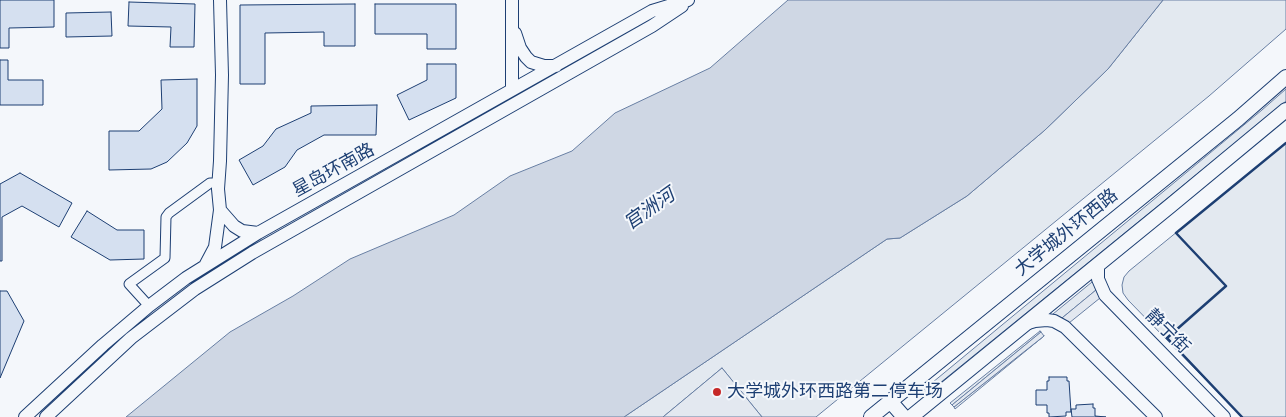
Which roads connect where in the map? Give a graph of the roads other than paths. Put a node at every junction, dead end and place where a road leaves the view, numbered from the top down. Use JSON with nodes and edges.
{"nodes":[{"id":1,"x":220,"y":0,"type":"edge"},
{"id":2,"x":512,"y":0,"type":"edge"},
{"id":3,"x":690,"y":0,"type":"edge"},
{"id":4,"x":512,"y":20,"type":"junction"},
{"id":5,"x":556,"y":66,"type":"junction"},
{"id":6,"x":1286,"y":77,"type":"edge"},
{"id":7,"x":512,"y":90,"type":"junction"},
{"id":8,"x":1286,"y":110,"type":"edge"},
{"id":9,"x":218,"y":189,"type":"junction"},
{"id":10,"x":220,"y":210,"type":"junction"},
{"id":11,"x":258,"y":233,"type":"junction"},
{"id":12,"x":1098,"y":265,"type":"junction"},
{"id":13,"x":205,"y":266,"type":"junction"},
{"id":14,"x":149,"y":306,"type":"junction"},
{"id":15,"x":1025,"y":324,"type":"junction"},
{"id":16,"x":890,"y":401,"type":"junction"},
{"id":17,"x":25,"y":417,"type":"edge"},
{"id":18,"x":46,"y":417,"type":"edge"},
{"id":19,"x":871,"y":417,"type":"edge"},
{"id":20,"x":904,"y":417,"type":"edge"},
{"id":21,"x":911,"y":417,"type":"edge"},
{"id":22,"x":1156,"y":417,"type":"edge"},
{"id":23,"x":1224,"y":417,"type":"edge"}],
"edges":[{"from":1,"to":9,"type":"main road"},
{"from":2,"to":4,"type":"main road"},
{"from":3,"to":5,"type":"main road","name":"星岛环南路"},
{"from":3,"to":18,"type":"main road","name":"星岛环南路"},
{"from":4,"to":5,"type":"main road"},
{"from":4,"to":7,"type":"main road"},
{"from":5,"to":7,"type":"main road","name":"星岛环南路"},
{"from":6,"to":16,"type":"main road","name":"大学城外环西路"},
{"from":7,"to":11,"type":"main road","name":"星岛环南路"},
{"from":8,"to":12,"type":"main road"},
{"from":9,"to":10,"type":"main road"},
{"from":9,"to":14,"type":"street"},
{"from":10,"to":11,"type":"main road"},
{"from":10,"to":13,"type":"main road"},
{"from":11,"to":13,"type":"main road","name":"星岛环南路"},
{"from":12,"to":15,"type":"main road"},
{"from":12,"to":23,"type":"main road","name":"静宁街"},
{"from":13,"to":14,"type":"main road","name":"星岛环南路"},
{"from":14,"to":17,"type":"main road","name":"星岛环南路"},
{"from":15,"to":21,"type":"main road"},
{"from":15,"to":22,"type":"main road"},
{"from":16,"to":19,"type":"main road","name":"大学城外环西路"},
{"from":16,"to":20,"type":"main road"}]}
